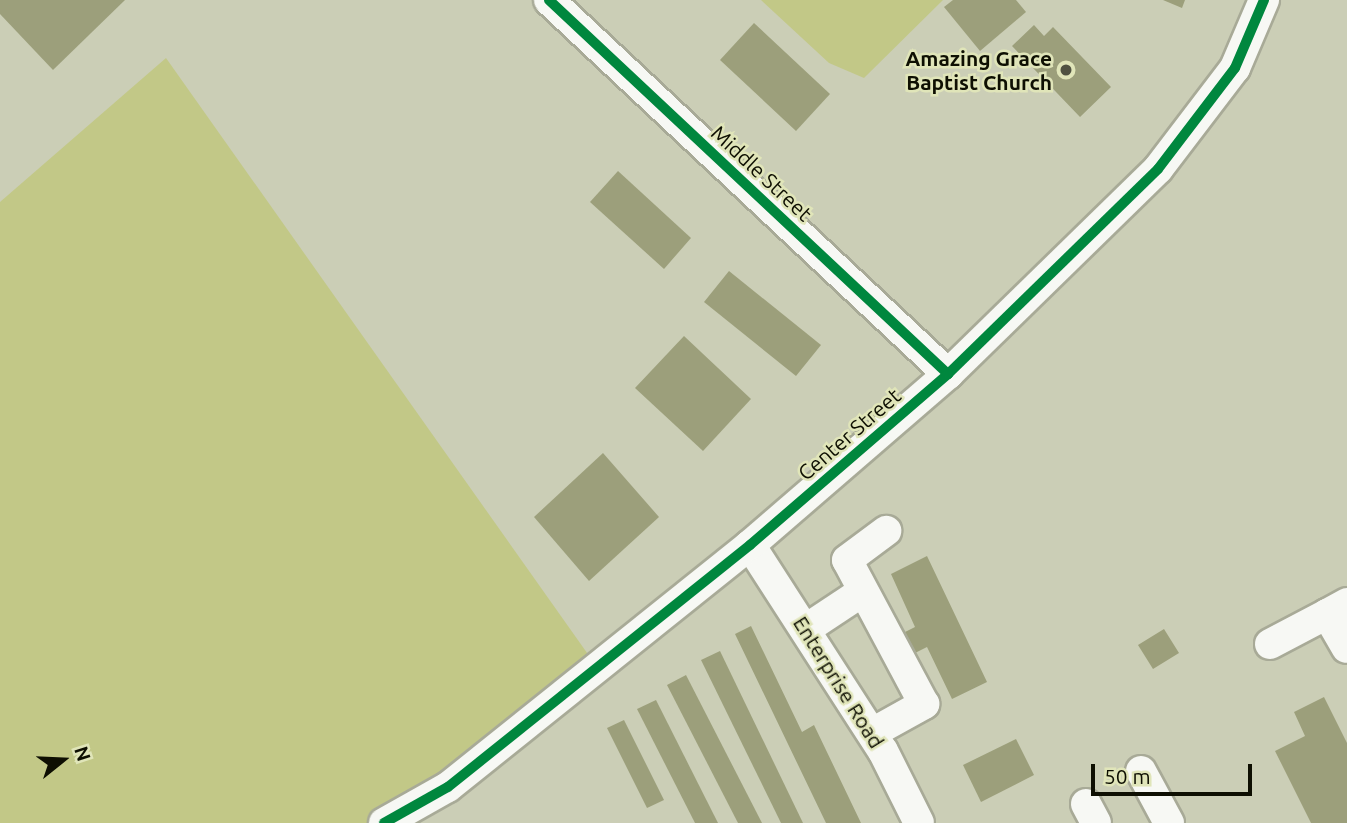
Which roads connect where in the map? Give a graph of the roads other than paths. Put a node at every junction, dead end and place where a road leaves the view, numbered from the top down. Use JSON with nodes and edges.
{"nodes":[{"id":1,"x":549,"y":0,"type":"edge"},
{"id":2,"x":1264,"y":0,"type":"edge"},
{"id":3,"x":948,"y":374,"type":"junction"},
{"id":4,"x":886,"y":531,"type":"dead end"},
{"id":5,"x":750,"y":545,"type":"junction"},
{"id":6,"x":862,"y":593,"type":"junction"},
{"id":7,"x":1337,"y":608,"type":"edge"},
{"id":8,"x":806,"y":629,"type":"junction"},
{"id":9,"x":1270,"y":644,"type":"dead end"},
{"id":10,"x":1347,"y":648,"type":"edge"},
{"id":11,"x":872,"y":733,"type":"junction"},
{"id":12,"x":1141,"y":771,"type":"dead end"},
{"id":13,"x":384,"y":823,"type":"edge"},
{"id":14,"x":919,"y":823,"type":"edge"},
{"id":15,"x":1169,"y":823,"type":"edge"}],
"edges":[{"from":1,"to":3,"type":"street","name":"Middle Street"},
{"from":2,"to":3,"type":"street","name":"Center Street"},
{"from":3,"to":5,"type":"street","name":"Center Street"},
{"from":4,"to":6,"type":"street"},
{"from":5,"to":8,"type":"street","name":"Enterprise Road"},
{"from":5,"to":13,"type":"street","name":"Center Street"},
{"from":6,"to":8,"type":"street"},
{"from":6,"to":11,"type":"street"},
{"from":7,"to":9,"type":"street"},
{"from":7,"to":10,"type":"street"},
{"from":8,"to":11,"type":"street","name":"Enterprise Road"},
{"from":11,"to":14,"type":"street","name":"Enterprise Road"},
{"from":12,"to":15,"type":"street"}]}
